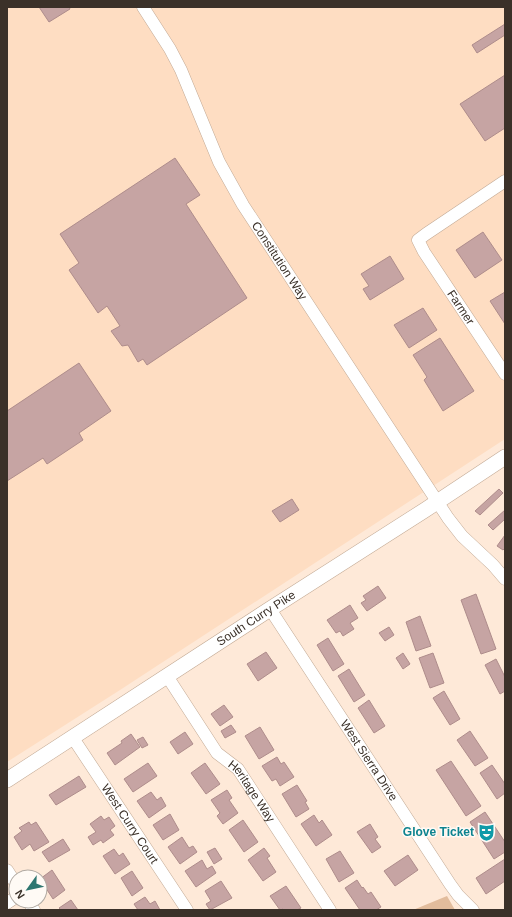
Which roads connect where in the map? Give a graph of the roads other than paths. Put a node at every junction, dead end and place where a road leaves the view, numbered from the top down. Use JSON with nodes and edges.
{"nodes":[{"id":1,"x":143,"y":7,"type":"edge"},
{"id":2,"x":505,"y":181,"type":"edge"},
{"id":3,"x":505,"y":374,"type":"edge"},
{"id":4,"x":505,"y":457,"type":"edge"},
{"id":5,"x":437,"y":502,"type":"junction"},
{"id":6,"x":505,"y":578,"type":"edge"},
{"id":7,"x":270,"y":609,"type":"junction"},
{"id":8,"x":168,"y":676,"type":"junction"},
{"id":9,"x":73,"y":738,"type":"junction"},
{"id":10,"x":7,"y":780,"type":"edge"},
{"id":11,"x":187,"y":910,"type":"edge"},
{"id":12,"x":330,"y":910,"type":"edge"},
{"id":13,"x":473,"y":910,"type":"edge"}],
"edges":[{"from":1,"to":5,"type":"street","name":"Constitution Way"},
{"from":2,"to":3,"type":"street","name":"Farmer"},
{"from":4,"to":5,"type":"main road","name":"South Curry Pike"},
{"from":5,"to":6,"type":"street","name":"Constitution Way"},
{"from":5,"to":7,"type":"main road","name":"South Curry Pike"},
{"from":7,"to":8,"type":"main road","name":"South Curry Pike"},
{"from":7,"to":13,"type":"street","name":"West Sierra Drive"},
{"from":8,"to":9,"type":"main road","name":"South Curry Pike"},
{"from":8,"to":12,"type":"street","name":"Heritage Way"},
{"from":9,"to":10,"type":"main road","name":"South Curry Pike"},
{"from":9,"to":11,"type":"street","name":"West Curry Court"}]}
